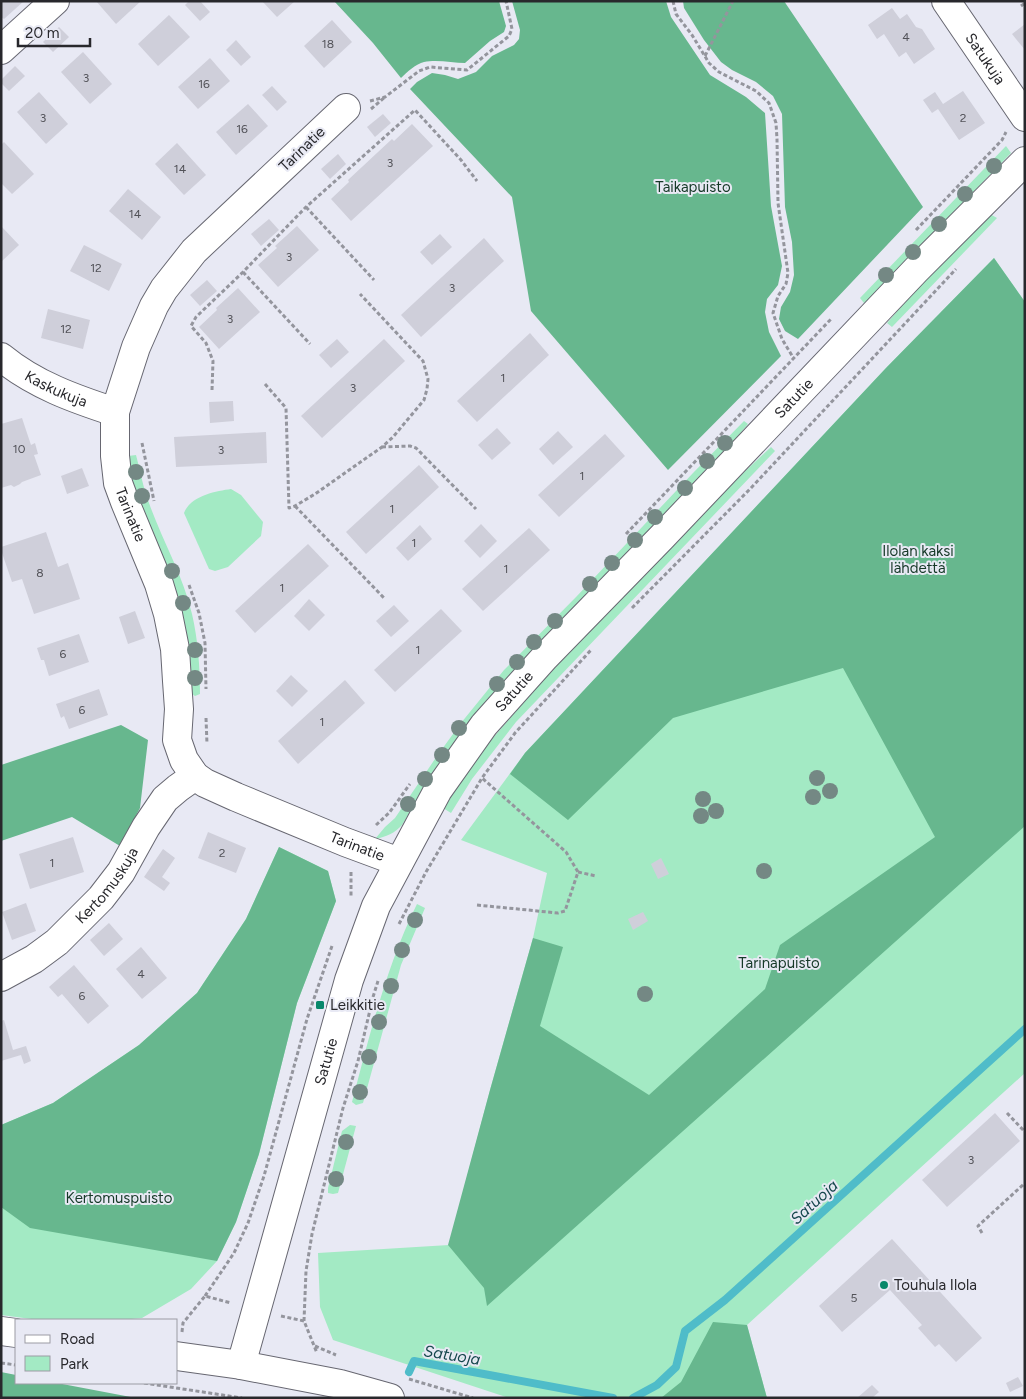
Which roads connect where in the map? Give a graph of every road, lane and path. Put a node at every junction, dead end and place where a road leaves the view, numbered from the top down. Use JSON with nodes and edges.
{"nodes":[{"id":1,"x":55,"y":1,"type":"edge"},
{"id":2,"x":506,"y":1,"type":"edge"},
{"id":3,"x":673,"y":1,"type":"edge"},
{"id":4,"x":733,"y":1,"type":"edge"},
{"id":5,"x":946,"y":1,"type":"edge"},
{"id":6,"x":1,"y":50,"type":"edge"},
{"id":7,"x":705,"y":57,"type":"junction"},
{"id":8,"x":385,"y":96,"type":"junction"},
{"id":9,"x":355,"y":112,"type":"junction"},
{"id":10,"x":1025,"y":117,"type":"edge"},
{"id":11,"x":1025,"y":161,"type":"edge"},
{"id":12,"x":477,"y":182,"type":"dead end"},
{"id":13,"x":306,"y":207,"type":"junction"},
{"id":14,"x":962,"y":263,"type":"dead end"},
{"id":15,"x":243,"y":272,"type":"junction"},
{"id":16,"x":374,"y":280,"type":"dead end"},
{"id":17,"x":360,"y":294,"type":"dead end"},
{"id":18,"x":310,"y":344,"type":"dead end"},
{"id":19,"x":1,"y":357,"type":"edge"},
{"id":20,"x":812,"y":379,"type":"junction"},
{"id":21,"x":266,"y":384,"type":"dead end"},
{"id":22,"x":212,"y":390,"type":"dead end"},
{"id":23,"x":834,"y":400,"type":"junction"},
{"id":24,"x":115,"y":412,"type":"junction"},
{"id":25,"x":142,"y":442,"type":"dead end"},
{"id":26,"x":382,"y":447,"type":"junction"},
{"id":27,"x":295,"y":506,"type":"junction"},
{"id":28,"x":156,"y":509,"type":"dead end"},
{"id":29,"x":476,"y":509,"type":"dead end"},
{"id":30,"x":186,"y":578,"type":"dead end"},
{"id":31,"x":385,"y":599,"type":"dead end"},
{"id":32,"x":626,"y":614,"type":"dead end"},
{"id":33,"x":592,"y":649,"type":"dead end"},
{"id":34,"x":206,"y":690,"type":"dead end"},
{"id":35,"x":206,"y":709,"type":"dead end"},
{"id":36,"x":207,"y":751,"type":"dead end"},
{"id":37,"x":195,"y":776,"type":"junction"},
{"id":38,"x":482,"y":778,"type":"junction"},
{"id":39,"x":399,"y":862,"type":"junction"},
{"id":40,"x":578,"y":872,"type":"junction"},
{"id":41,"x":596,"y":876,"type":"dead end"},
{"id":42,"x":477,"y":904,"type":"dead end"},
{"id":43,"x":399,"y":925,"type":"dead end"},
{"id":44,"x":1,"y":977,"type":"edge"},
{"id":45,"x":380,"y":977,"type":"dead end"},
{"id":46,"x":1007,"y":1113,"type":"dead end"},
{"id":47,"x":1025,"y":1132,"type":"edge"},
{"id":48,"x":1025,"y":1183,"type":"edge"},
{"id":49,"x":982,"y":1233,"type":"dead end"},
{"id":50,"x":304,"y":1321,"type":"dead end"},
{"id":51,"x":1,"y":1331,"type":"edge"},
{"id":52,"x":15,"y":1333,"type":"edge"},
{"id":53,"x":178,"y":1356,"type":"edge"},
{"id":54,"x":1,"y":1363,"type":"edge"},
{"id":55,"x":15,"y":1365,"type":"edge"},
{"id":56,"x":241,"y":1365,"type":"junction"},
{"id":57,"x":160,"y":1384,"type":"edge"},
{"id":58,"x":175,"y":1385,"type":"edge"},
{"id":59,"x":242,"y":1398,"type":"edge"},
{"id":60,"x":390,"y":1398,"type":"edge"}],
"edges":[{"from":1,"to":6,"type":"street"},
{"from":2,"to":8,"type":"path"},
{"from":3,"to":7,"type":"path"},
{"from":4,"to":7,"type":"path"},
{"from":5,"to":10,"type":"street","name":"Satukuja"},
{"from":7,"to":20,"type":"path"},
{"from":8,"to":9,"type":"path"},
{"from":8,"to":9,"type":"path"},
{"from":9,"to":24,"type":"street","name":"Tarinatie"},
{"from":11,"to":20,"type":"street","name":"Satutie"},
{"from":12,"to":13,"type":"path"},
{"from":13,"to":15,"type":"path"},
{"from":13,"to":16,"type":"path"},
{"from":14,"to":23,"type":"path"},
{"from":15,"to":18,"type":"path"},
{"from":15,"to":22,"type":"path"},
{"from":17,"to":26,"type":"path"},
{"from":19,"to":24,"type":"street","name":"Kaskukuja"},
{"from":20,"to":23,"type":"path"},
{"from":20,"to":39,"type":"street","name":"Satutie"},
{"from":21,"to":27,"type":"path"},
{"from":23,"to":32,"type":"path"},
{"from":24,"to":37,"type":"street","name":"Tarinatie"},
{"from":25,"to":28,"type":"path"},
{"from":26,"to":27,"type":"path"},
{"from":26,"to":29,"type":"path"},
{"from":27,"to":31,"type":"path"},
{"from":30,"to":34,"type":"path"},
{"from":33,"to":38,"type":"path"},
{"from":35,"to":36,"type":"path"},
{"from":37,"to":39,"type":"street","name":"Tarinatie"},
{"from":37,"to":44,"type":"street","name":"Kertomuskuja"},
{"from":38,"to":40,"type":"path"},
{"from":38,"to":43,"type":"path"},
{"from":39,"to":56,"type":"street","name":"Satutie"},
{"from":40,"to":41,"type":"path"},
{"from":40,"to":42,"type":"path"},
{"from":45,"to":50,"type":"path"},
{"from":46,"to":47,"type":"path"},
{"from":48,"to":49,"type":"path"},
{"from":51,"to":52,"type":"street"},
{"from":53,"to":56,"type":"street"},
{"from":54,"to":55,"type":"path"},
{"from":56,"to":60,"type":"street"},
{"from":57,"to":58,"type":"path"},
{"from":58,"to":59,"type":"path"}]}
